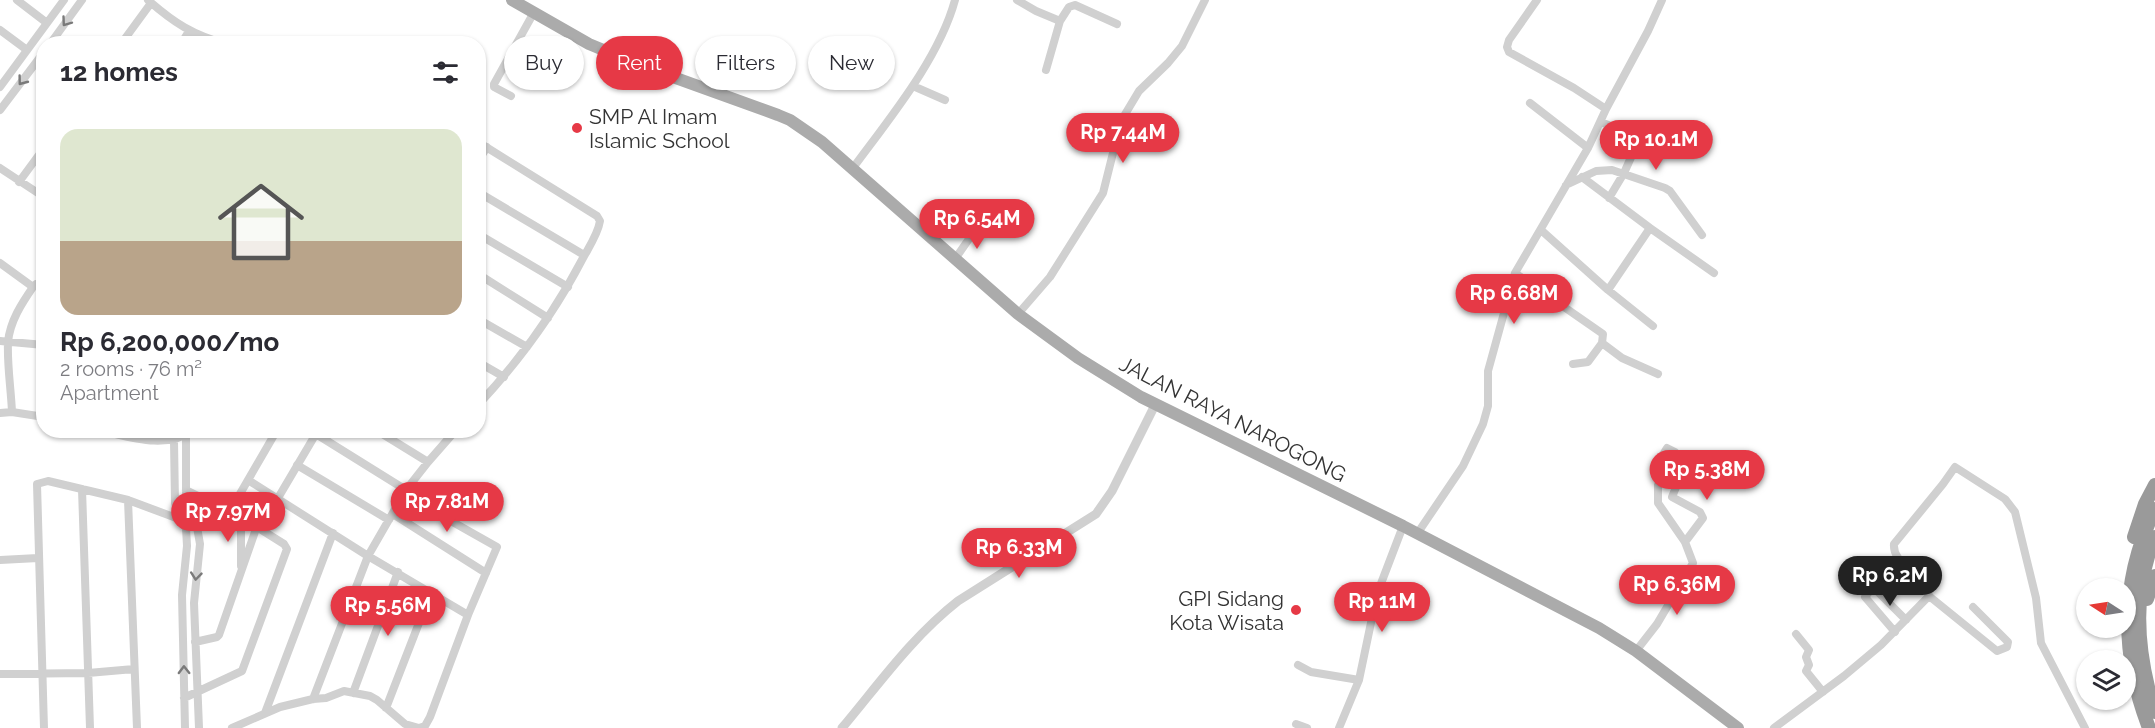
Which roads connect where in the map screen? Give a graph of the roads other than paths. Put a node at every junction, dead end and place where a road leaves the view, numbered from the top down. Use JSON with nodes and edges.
{"nodes":[{"id":1,"x":17,"y":0,"type":"edge"},
{"id":2,"x":64,"y":0,"type":"edge"},
{"id":3,"x":82,"y":0,"type":"edge"},
{"id":4,"x":512,"y":0,"type":"edge"},
{"id":5,"x":955,"y":0,"type":"edge"},
{"id":6,"x":1017,"y":0,"type":"edge"},
{"id":7,"x":1205,"y":0,"type":"edge"},
{"id":8,"x":1537,"y":0,"type":"edge"},
{"id":9,"x":1662,"y":0,"type":"edge"},
{"id":10,"x":149,"y":1,"type":"edge"},
{"id":11,"x":533,"y":14,"type":"junction"},
{"id":12,"x":1060,"y":21,"type":"junction"},
{"id":13,"x":46,"y":23,"type":"junction"},
{"id":14,"x":1117,"y":24,"type":"dead end"},
{"id":15,"x":0,"y":30,"type":"edge"},
{"id":16,"x":189,"y":31,"type":"junction"},
{"id":17,"x":37,"y":36,"type":"edge"},
{"id":18,"x":56,"y":36,"type":"edge"},
{"id":19,"x":125,"y":36,"type":"edge"},
{"id":20,"x":186,"y":36,"type":"edge"},
{"id":21,"x":198,"y":36,"type":"edge"},
{"id":22,"x":36,"y":37,"type":"edge"},
{"id":23,"x":27,"y":50,"type":"junction"},
{"id":24,"x":36,"y":63,"type":"edge"},
{"id":25,"x":1046,"y":70,"type":"dead end"},
{"id":26,"x":913,"y":86,"type":"junction"},
{"id":27,"x":0,"y":87,"type":"edge"},
{"id":28,"x":511,"y":96,"type":"dead end"},
{"id":29,"x":945,"y":100,"type":"dead end"},
{"id":30,"x":1530,"y":103,"type":"dead end"},
{"id":31,"x":1606,"y":109,"type":"junction"},
{"id":32,"x":0,"y":110,"type":"edge"},
{"id":33,"x":1601,"y":122,"type":"junction"},
{"id":34,"x":487,"y":147,"type":"edge"},
{"id":35,"x":1588,"y":148,"type":"junction"},
{"id":36,"x":36,"y":159,"type":"edge"},
{"id":37,"x":0,"y":168,"type":"edge"},
{"id":38,"x":853,"y":168,"type":"junction"},
{"id":39,"x":1624,"y":173,"type":"junction"},
{"id":40,"x":1582,"y":177,"type":"junction"},
{"id":41,"x":20,"y":182,"type":"junction"},
{"id":42,"x":1565,"y":185,"type":"junction"},
{"id":43,"x":36,"y":192,"type":"edge"},
{"id":44,"x":486,"y":197,"type":"edge"},
{"id":45,"x":1609,"y":198,"type":"junction"},
{"id":46,"x":978,"y":226,"type":"dead end"},
{"id":47,"x":1650,"y":228,"type":"junction"},
{"id":48,"x":1541,"y":230,"type":"junction"},
{"id":49,"x":1702,"y":235,"type":"dead end"},
{"id":50,"x":486,"y":239,"type":"edge"},
{"id":51,"x":584,"y":255,"type":"junction"},
{"id":52,"x":955,"y":259,"type":"junction"},
{"id":53,"x":0,"y":263,"type":"edge"},
{"id":54,"x":1515,"y":273,"type":"junction"},
{"id":55,"x":1714,"y":273,"type":"dead end"},
{"id":56,"x":486,"y":279,"type":"edge"},
{"id":57,"x":36,"y":285,"type":"edge"},
{"id":58,"x":33,"y":287,"type":"junction"},
{"id":59,"x":568,"y":288,"type":"junction"},
{"id":60,"x":1608,"y":290,"type":"junction"},
{"id":61,"x":1018,"y":314,"type":"junction"},
{"id":62,"x":549,"y":318,"type":"junction"},
{"id":63,"x":486,"y":324,"type":"edge"},
{"id":64,"x":1653,"y":326,"type":"dead end"},
{"id":65,"x":4,"y":341,"type":"edge"},
{"id":66,"x":1602,"y":343,"type":"junction"},
{"id":67,"x":36,"y":344,"type":"edge"},
{"id":68,"x":527,"y":347,"type":"junction"},
{"id":69,"x":1573,"y":364,"type":"dead end"},
{"id":70,"x":486,"y":367,"type":"edge"},
{"id":71,"x":1658,"y":374,"type":"dead end"},
{"id":72,"x":504,"y":377,"type":"junction"},
{"id":73,"x":486,"y":396,"type":"edge"},
{"id":74,"x":1155,"y":405,"type":"junction"},
{"id":75,"x":12,"y":412,"type":"junction"},
{"id":76,"x":0,"y":413,"type":"edge"},
{"id":77,"x":36,"y":416,"type":"edge"},
{"id":78,"x":139,"y":438,"type":"edge"},
{"id":79,"x":181,"y":438,"type":"edge"},
{"id":80,"x":186,"y":438,"type":"edge"},
{"id":81,"x":272,"y":438,"type":"edge"},
{"id":82,"x":313,"y":438,"type":"edge"},
{"id":83,"x":326,"y":438,"type":"edge"},
{"id":84,"x":389,"y":438,"type":"edge"},
{"id":85,"x":447,"y":438,"type":"edge"},
{"id":86,"x":174,"y":441,"type":"junction"},
{"id":87,"x":428,"y":462,"type":"junction"},
{"id":88,"x":297,"y":465,"type":"junction"},
{"id":89,"x":248,"y":480,"type":"junction"},
{"id":90,"x":2155,"y":485,"type":"edge"},
{"id":91,"x":82,"y":489,"type":"junction"},
{"id":92,"x":186,"y":490,"type":"junction"},
{"id":93,"x":406,"y":490,"type":"junction"},
{"id":94,"x":278,"y":498,"type":"junction"},
{"id":95,"x":128,"y":500,"type":"junction"},
{"id":96,"x":2155,"y":508,"type":"edge"},
{"id":97,"x":230,"y":512,"type":"junction"},
{"id":98,"x":435,"y":512,"type":"dead end"},
{"id":99,"x":242,"y":517,"type":"junction"},
{"id":100,"x":391,"y":517,"type":"junction"},
{"id":101,"x":179,"y":519,"type":"junction"},
{"id":102,"x":256,"y":526,"type":"junction"},
{"id":103,"x":1403,"y":526,"type":"junction"},
{"id":104,"x":333,"y":533,"type":"junction"},
{"id":105,"x":1418,"y":534,"type":"junction"},
{"id":106,"x":2155,"y":537,"type":"edge"},
{"id":107,"x":1685,"y":542,"type":"junction"},
{"id":108,"x":368,"y":556,"type":"junction"},
{"id":109,"x":38,"y":558,"type":"junction"},
{"id":110,"x":0,"y":560,"type":"edge"},
{"id":111,"x":1893,"y":565,"type":"dead end"},
{"id":112,"x":242,"y":569,"type":"junction"},
{"id":113,"x":398,"y":572,"type":"junction"},
{"id":114,"x":486,"y":573,"type":"junction"},
{"id":115,"x":2155,"y":576,"type":"edge"},
{"id":116,"x":2130,"y":578,"type":"edge"},
{"id":117,"x":2131,"y":578,"type":"edge"},
{"id":118,"x":1873,"y":587,"type":"junction"},
{"id":119,"x":431,"y":592,"type":"junction"},
{"id":120,"x":1929,"y":596,"type":"junction"},
{"id":121,"x":1973,"y":607,"type":"dead end"},
{"id":122,"x":468,"y":615,"type":"junction"},
{"id":123,"x":1906,"y":620,"type":"junction"},
{"id":124,"x":1895,"y":632,"type":"junction"},
{"id":125,"x":1796,"y":634,"type":"dead end"},
{"id":126,"x":2128,"y":638,"type":"edge"},
{"id":127,"x":195,"y":642,"type":"junction"},
{"id":128,"x":1636,"y":651,"type":"junction"},
{"id":129,"x":2140,"y":654,"type":"junction"},
{"id":130,"x":1298,"y":665,"type":"dead end"},
{"id":131,"x":134,"y":669,"type":"junction"},
{"id":132,"x":88,"y":673,"type":"junction"},
{"id":133,"x":0,"y":674,"type":"edge"},
{"id":134,"x":42,"y":675,"type":"junction"},
{"id":135,"x":1359,"y":680,"type":"junction"},
{"id":136,"x":196,"y":692,"type":"junction"},
{"id":137,"x":1823,"y":692,"type":"junction"},
{"id":138,"x":354,"y":693,"type":"junction"},
{"id":139,"x":184,"y":698,"type":"junction"},
{"id":140,"x":313,"y":699,"type":"junction"},
{"id":141,"x":386,"y":708,"type":"junction"},
{"id":142,"x":265,"y":712,"type":"junction"},
{"id":143,"x":2155,"y":712,"type":"edge"},
{"id":144,"x":1296,"y":724,"type":"dead end"},
{"id":145,"x":44,"y":728,"type":"edge"},
{"id":146,"x":90,"y":728,"type":"edge"},
{"id":147,"x":137,"y":728,"type":"edge"},
{"id":148,"x":185,"y":728,"type":"edge"},
{"id":149,"x":199,"y":728,"type":"edge"},
{"id":150,"x":232,"y":728,"type":"edge"},
{"id":151,"x":842,"y":728,"type":"edge"},
{"id":152,"x":1306,"y":728,"type":"edge"},
{"id":153,"x":1339,"y":728,"type":"edge"},
{"id":154,"x":1738,"y":728,"type":"edge"},
{"id":155,"x":1774,"y":728,"type":"edge"},
{"id":156,"x":2085,"y":728,"type":"edge"},
{"id":157,"x":2149,"y":728,"type":"edge"}],
"edges":[{"from":1,"to":13,"type":"street"},
{"from":2,"to":13,"type":"street"},
{"from":3,"to":18,"type":"street","one_way":true},
{"from":4,"to":11,"type":"main road","name":"JALAN RAYA NAROGONG"},
{"from":5,"to":26,"type":"street"},
{"from":6,"to":12,"type":"street"},
{"from":7,"to":61,"type":"street"},
{"from":8,"to":31,"type":"street"},
{"from":9,"to":31,"type":"street"},
{"from":10,"to":16,"type":"street"},
{"from":10,"to":19,"type":"street"},
{"from":11,"to":28,"type":"street"},
{"from":11,"to":38,"type":"main road","name":"JALAN RAYA NAROGONG"},
{"from":12,"to":14,"type":"street"},
{"from":12,"to":25,"type":"street"},
{"from":13,"to":17,"type":"street"},
{"from":15,"to":23,"type":"street"},
{"from":16,"to":20,"type":"street"},
{"from":16,"to":21,"type":"street"},
{"from":22,"to":23,"type":"street"},
{"from":23,"to":27,"type":"street"},
{"from":24,"to":32,"type":"street","one_way":true},
{"from":26,"to":29,"type":"street"},
{"from":26,"to":38,"type":"street"},
{"from":30,"to":35,"type":"street"},
{"from":31,"to":33,"type":"street"},
{"from":33,"to":35,"type":"street"},
{"from":33,"to":39,"type":"street"},
{"from":34,"to":51,"type":"street"},
{"from":35,"to":42,"type":"street"},
{"from":36,"to":41,"type":"street"},
{"from":37,"to":41,"type":"street"},
{"from":38,"to":52,"type":"main road","name":"JALAN RAYA NAROGONG"},
{"from":39,"to":40,"type":"street"},
{"from":39,"to":45,"type":"street"},
{"from":39,"to":49,"type":"street"},
{"from":40,"to":42,"type":"street"},
{"from":40,"to":45,"type":"street"},
{"from":41,"to":43,"type":"street"},
{"from":42,"to":48,"type":"street"},
{"from":44,"to":51,"type":"street"},
{"from":45,"to":47,"type":"street"},
{"from":46,"to":52,"type":"street"},
{"from":47,"to":55,"type":"street"},
{"from":47,"to":60,"type":"street"},
{"from":48,"to":54,"type":"street"},
{"from":48,"to":60,"type":"street"},
{"from":50,"to":59,"type":"street"},
{"from":51,"to":59,"type":"street"},
{"from":52,"to":61,"type":"main road","name":"JALAN RAYA NAROGONG"},
{"from":53,"to":58,"type":"street"},
{"from":54,"to":66,"type":"street"},
{"from":54,"to":105,"type":"street"},
{"from":56,"to":62,"type":"street"},
{"from":57,"to":58,"type":"street"},
{"from":58,"to":65,"type":"street"},
{"from":59,"to":62,"type":"street"},
{"from":60,"to":64,"type":"street"},
{"from":61,"to":74,"type":"main road","name":"JALAN RAYA NAROGONG"},
{"from":62,"to":68,"type":"street"},
{"from":63,"to":68,"type":"street"},
{"from":65,"to":67,"type":"street"},
{"from":65,"to":75,"type":"street"},
{"from":66,"to":69,"type":"street"},
{"from":66,"to":71,"type":"street"},
{"from":68,"to":72,"type":"street"},
{"from":70,"to":72,"type":"street"},
{"from":72,"to":73,"type":"street"},
{"from":74,"to":103,"type":"main road","name":"JALAN RAYA NAROGONG"},
{"from":74,"to":151,"type":"street"},
{"from":75,"to":76,"type":"street"},
{"from":75,"to":77,"type":"street"},
{"from":78,"to":86,"type":"street"},
{"from":79,"to":86,"type":"street"},
{"from":80,"to":92,"type":"street"},
{"from":81,"to":89,"type":"street"},
{"from":82,"to":88,"type":"street"},
{"from":83,"to":93,"type":"street"},
{"from":84,"to":87,"type":"street"},
{"from":85,"to":87,"type":"street"},
{"from":86,"to":101,"type":"street"},
{"from":87,"to":93,"type":"street"},
{"from":88,"to":94,"type":"street"},
{"from":88,"to":100,"type":"street"},
{"from":89,"to":94,"type":"street"},
{"from":89,"to":97,"type":"street"},
{"from":90,"to":116,"type":"highway"},
{"from":91,"to":95,"type":"street"},
{"from":91,"to":109,"type":"street"},
{"from":91,"to":132,"type":"street"},
{"from":92,"to":97,"type":"street"},
{"from":92,"to":127,"type":"street","one_way":true},
{"from":93,"to":100,"type":"street"},
{"from":94,"to":104,"type":"street"},
{"from":95,"to":101,"type":"street"},
{"from":95,"to":131,"type":"street"},
{"from":96,"to":117,"type":"highway"},
{"from":97,"to":99,"type":"street"},
{"from":98,"to":114,"type":"street"},
{"from":99,"to":102,"type":"street"},
{"from":99,"to":112,"type":"street"},
{"from":100,"to":108,"type":"street"},
{"from":100,"to":114,"type":"street"},
{"from":139,"to":101,"type":"street","one_way":true},
{"from":102,"to":112,"type":"street"},
{"from":102,"to":136,"type":"street"},
{"from":103,"to":105,"type":"main road","name":"JALAN RAYA NAROGONG"},
{"from":103,"to":135,"type":"street"},
{"from":104,"to":108,"type":"street"},
{"from":104,"to":142,"type":"street"},
{"from":105,"to":128,"type":"main road","name":"JALAN RAYA NAROGONG"},
{"from":106,"to":129,"type":"highway"},
{"from":107,"to":107,"type":"street"},
{"from":107,"to":128,"type":"street"},
{"from":108,"to":113,"type":"street"},
{"from":108,"to":140,"type":"street"},
{"from":109,"to":110,"type":"street"},
{"from":109,"to":134,"type":"street"},
{"from":111,"to":118,"type":"street"},
{"from":112,"to":127,"type":"street"},
{"from":113,"to":119,"type":"street"},
{"from":113,"to":138,"type":"street"},
{"from":114,"to":122,"type":"street"},
{"from":115,"to":129,"type":"highway"},
{"from":118,"to":123,"type":"street"},
{"from":118,"to":124,"type":"street"},
{"from":119,"to":122,"type":"street"},
{"from":119,"to":141,"type":"street"},
{"from":120,"to":121,"type":"street"},
{"from":120,"to":123,"type":"street"},
{"from":120,"to":156,"type":"street"},
{"from":122,"to":141,"type":"street"},
{"from":123,"to":124,"type":"street"},
{"from":124,"to":137,"type":"street"},
{"from":125,"to":137,"type":"street"},
{"from":126,"to":157,"type":"highway"},
{"from":127,"to":136,"type":"street"},
{"from":128,"to":154,"type":"main road","name":"JALAN RAYA NAROGONG"},
{"from":129,"to":143,"type":"highway"},
{"from":130,"to":135,"type":"street"},
{"from":131,"to":132,"type":"street"},
{"from":131,"to":147,"type":"street"},
{"from":132,"to":134,"type":"street"},
{"from":132,"to":146,"type":"street"},
{"from":133,"to":134,"type":"street"},
{"from":134,"to":145,"type":"street"},
{"from":135,"to":153,"type":"street"},
{"from":136,"to":139,"type":"street"},
{"from":136,"to":149,"type":"street"},
{"from":137,"to":155,"type":"street"},
{"from":138,"to":140,"type":"street"},
{"from":138,"to":141,"type":"street"},
{"from":139,"to":148,"type":"street"},
{"from":140,"to":142,"type":"street"},
{"from":142,"to":150,"type":"street"},
{"from":144,"to":152,"type":"street"}]}
